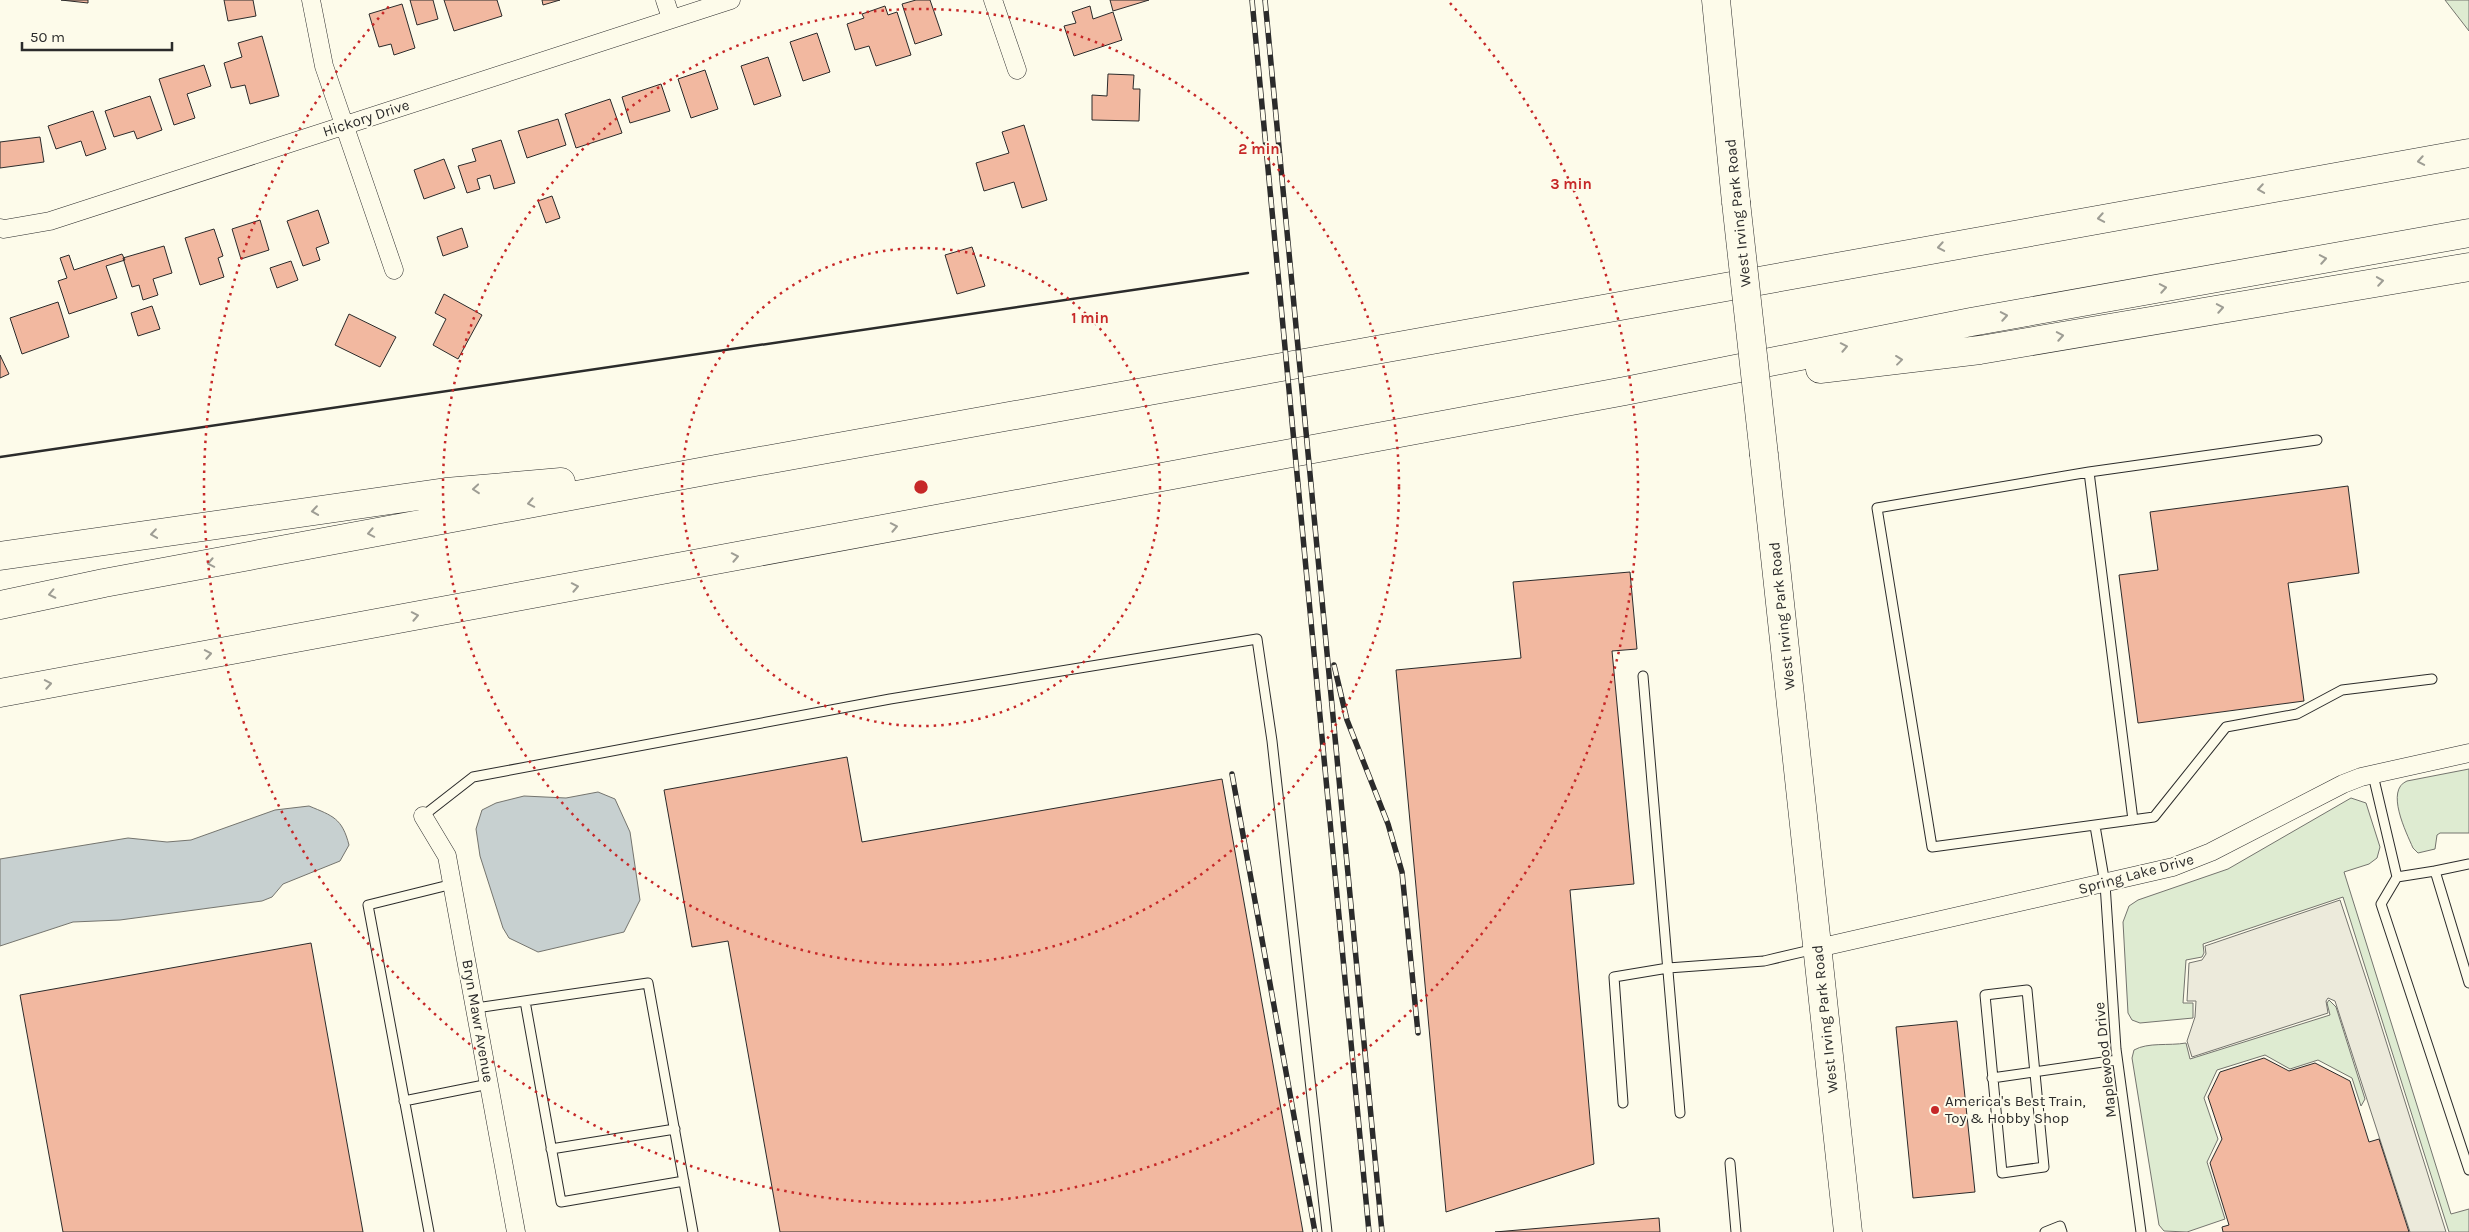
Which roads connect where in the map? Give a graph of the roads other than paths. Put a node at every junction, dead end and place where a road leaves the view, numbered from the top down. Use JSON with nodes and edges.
{"nodes":[{"id":1,"x":311,"y":0,"type":"edge"},
{"id":2,"x":665,"y":0,"type":"edge"},
{"id":3,"x":731,"y":0,"type":"edge"},
{"id":4,"x":993,"y":0,"type":"edge"},
{"id":5,"x":1716,"y":0,"type":"edge"},
{"id":6,"x":671,"y":18,"type":"junction"},
{"id":7,"x":1017,"y":70,"type":"dead end"},
{"id":8,"x":346,"y":125,"type":"junction"},
{"id":9,"x":2469,"y":153,"type":"edge"},
{"id":10,"x":1,"y":231,"type":"edge"},
{"id":11,"x":2469,"y":233,"type":"edge"},
{"id":12,"x":2469,"y":267,"type":"edge"},
{"id":13,"x":394,"y":270,"type":"dead end"},
{"id":14,"x":1625,"y":391,"type":"junction"},
{"id":15,"x":2317,"y":440,"type":"dead end"},
{"id":16,"x":716,"y":469,"type":"junction"},
{"id":17,"x":2089,"y":472,"type":"junction"},
{"id":18,"x":0,"y":556,"type":"edge"},
{"id":19,"x":0,"y":605,"type":"edge"},
{"id":20,"x":1643,"y":676,"type":"dead end"},
{"id":21,"x":2432,"y":679,"type":"dead end"},
{"id":22,"x":0,"y":693,"type":"edge"},
{"id":23,"x":2469,"y":753,"type":"edge"},
{"id":24,"x":2373,"y":774,"type":"junction"},
{"id":25,"x":423,"y":816,"type":"joint"},
{"id":26,"x":2133,"y":820,"type":"junction"},
{"id":27,"x":2095,"y":826,"type":"junction"},
{"id":28,"x":2469,"y":864,"type":"edge"},
{"id":29,"x":2435,"y":871,"type":"junction"},
{"id":30,"x":2397,"y":877,"type":"junction"},
{"id":31,"x":453,"y":884,"type":"junction"},
{"id":32,"x":2105,"y":884,"type":"junction"},
{"id":33,"x":1818,"y":948,"type":"junction"},
{"id":34,"x":1668,"y":968,"type":"junction"},
{"id":35,"x":2469,"y":983,"type":"edge"},
{"id":36,"x":524,"y":1001,"type":"junction"},
{"id":37,"x":476,"y":1008,"type":"junction"},
{"id":38,"x":2117,"y":1060,"type":"junction"},
{"id":39,"x":2035,"y":1072,"type":"junction"},
{"id":40,"x":1992,"y":1078,"type":"junction"},
{"id":41,"x":489,"y":1084,"type":"junction"},
{"id":42,"x":404,"y":1101,"type":"junction"},
{"id":43,"x":1624,"y":1103,"type":"dead end"},
{"id":44,"x":1680,"y":1113,"type":"dead end"},
{"id":45,"x":675,"y":1129,"type":"junction"},
{"id":46,"x":551,"y":1149,"type":"junction"},
{"id":47,"x":1730,"y":1163,"type":"dead end"},
{"id":48,"x":2469,"y":1170,"type":"edge"},
{"id":49,"x":684,"y":1180,"type":"junction"},
{"id":50,"x":429,"y":1232,"type":"edge"},
{"id":51,"x":516,"y":1232,"type":"edge"},
{"id":52,"x":693,"y":1232,"type":"edge"},
{"id":53,"x":1327,"y":1232,"type":"edge"},
{"id":54,"x":1736,"y":1232,"type":"edge"},
{"id":55,"x":1848,"y":1232,"type":"edge"},
{"id":56,"x":2045,"y":1232,"type":"edge"},
{"id":57,"x":2062,"y":1232,"type":"edge"},
{"id":58,"x":2142,"y":1232,"type":"edge"}],
"edges":[{"from":1,"to":8,"type":"street"},
{"from":2,"to":6,"type":"street"},
{"from":3,"to":6,"type":"street","name":"Hickory Drive"},
{"from":4,"to":7,"type":"street"},
{"from":5,"to":33,"type":"main road","name":"West Irving Park Road","bridge":true},
{"from":6,"to":8,"type":"street","name":"Hickory Drive"},
{"from":8,"to":10,"type":"street","name":"Hickory Drive"},
{"from":8,"to":13,"type":"street"},
{"from":9,"to":16,"type":"main road","one_way":true},
{"from":14,"to":11,"type":"main road","one_way":true},
{"from":14,"to":12,"type":"main road","one_way":true},
{"from":22,"to":14,"type":"main road","one_way":true},
{"from":15,"to":17,"type":"lane"},
{"from":16,"to":18,"type":"main road","one_way":true},
{"from":16,"to":19,"type":"main road","one_way":true},
{"from":17,"to":26,"type":"lane"},
{"from":17,"to":27,"type":"lane"},
{"from":20,"to":34,"type":"lane"},
{"from":21,"to":26,"type":"lane"},
{"from":23,"to":24,"type":"street","name":"Spring Lake Drive"},
{"from":24,"to":30,"type":"lane"},
{"from":24,"to":32,"type":"street","name":"Spring Lake Drive"},
{"from":25,"to":31,"type":"street","name":"Bryn Mawr Avenue"},
{"from":25,"to":53,"type":"lane"},
{"from":26,"to":27,"type":"lane"},
{"from":27,"to":32,"type":"lane","name":"Maplewood Drive"},
{"from":28,"to":29,"type":"lane"},
{"from":29,"to":30,"type":"lane"},
{"from":29,"to":35,"type":"lane"},
{"from":30,"to":48,"type":"lane"},
{"from":31,"to":37,"type":"street","name":"Bryn Mawr Avenue"},
{"from":31,"to":42,"type":"lane"},
{"from":32,"to":33,"type":"street","name":"Spring Lake Drive"},
{"from":32,"to":38,"type":"lane","name":"Maplewood Drive"},
{"from":33,"to":34,"type":"lane"},
{"from":33,"to":55,"type":"main road","name":"West Irving Park Road"},
{"from":34,"to":43,"type":"lane"},
{"from":34,"to":44,"type":"lane"},
{"from":36,"to":37,"type":"lane"},
{"from":36,"to":45,"type":"lane"},
{"from":36,"to":46,"type":"lane"},
{"from":37,"to":41,"type":"street","name":"Bryn Mawr Avenue"},
{"from":38,"to":39,"type":"lane"},
{"from":38,"to":58,"type":"lane","name":"Maplewood Drive"},
{"from":39,"to":40,"type":"lane"},
{"from":39,"to":40,"type":"lane"},
{"from":39,"to":40,"type":"lane"},
{"from":41,"to":42,"type":"lane"},
{"from":41,"to":51,"type":"street","name":"Bryn Mawr Avenue"},
{"from":42,"to":50,"type":"lane"},
{"from":45,"to":46,"type":"lane"},
{"from":45,"to":49,"type":"lane"},
{"from":46,"to":49,"type":"lane"},
{"from":47,"to":54,"type":"lane"},
{"from":49,"to":52,"type":"lane"},
{"from":56,"to":57,"type":"lane"}]}
